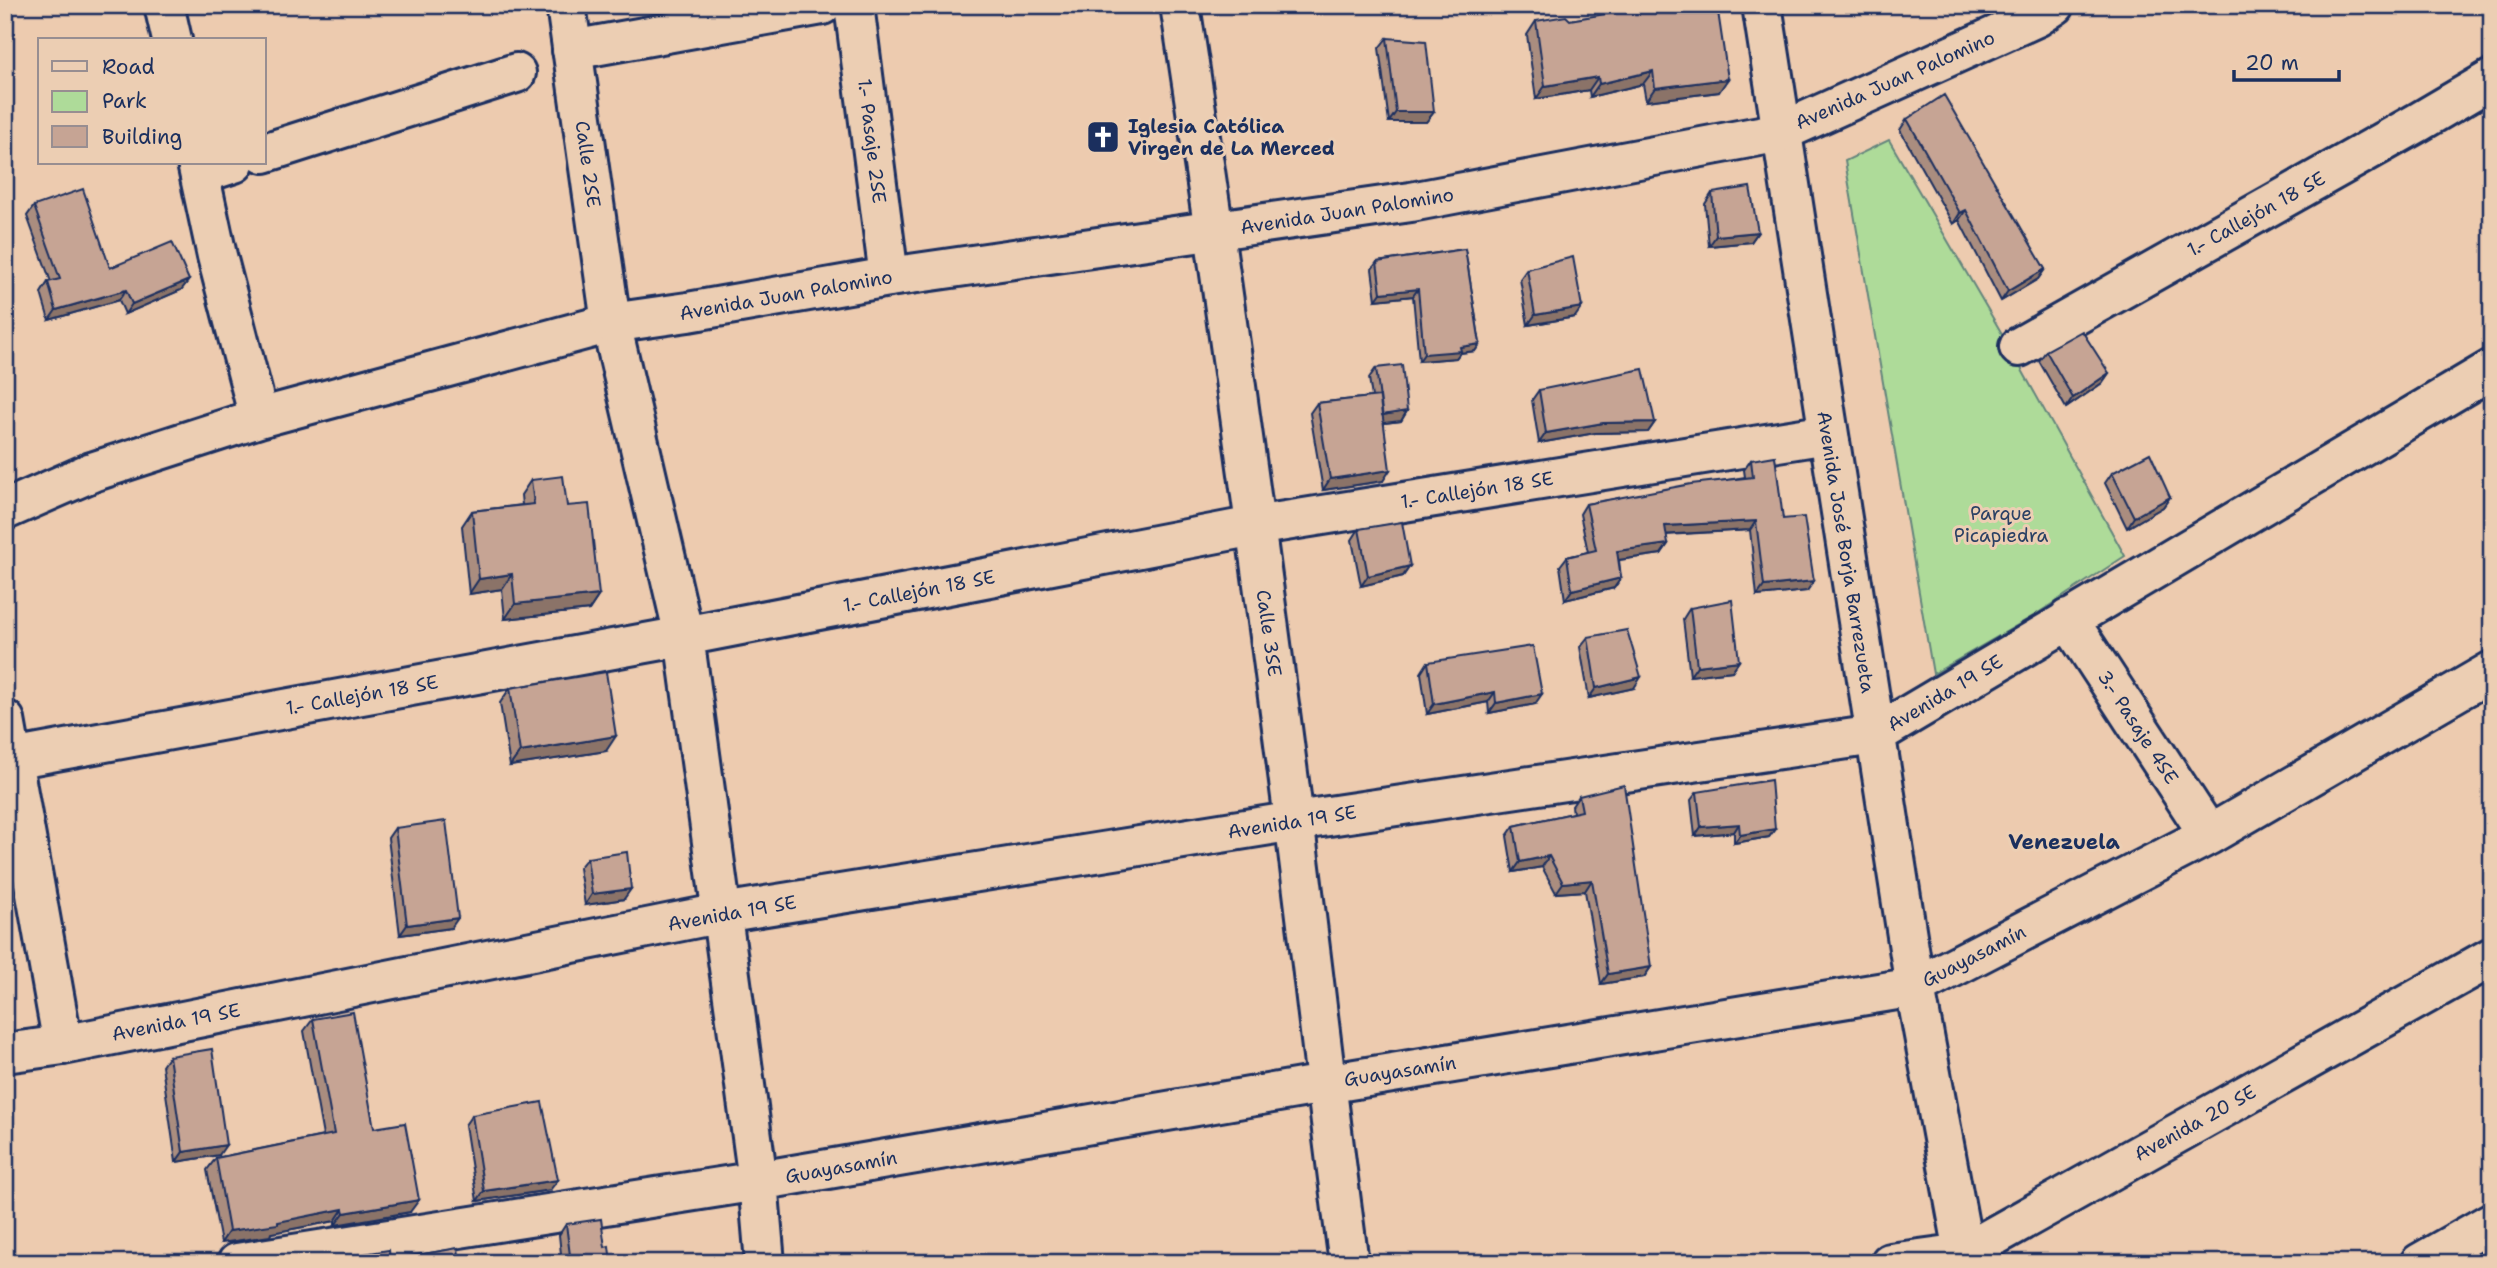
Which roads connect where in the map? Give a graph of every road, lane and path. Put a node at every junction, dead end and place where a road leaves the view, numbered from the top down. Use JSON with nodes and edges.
{"nodes":[{"id":1,"x":164,"y":5,"type":"edge"},
{"id":2,"x":566,"y":5,"type":"edge"},
{"id":3,"x":822,"y":5,"type":"edge"},
{"id":4,"x":854,"y":5,"type":"edge"},
{"id":5,"x":1180,"y":5,"type":"edge"},
{"id":6,"x":1762,"y":5,"type":"edge"},
{"id":7,"x":2055,"y":5,"type":"edge"},
{"id":8,"x":172,"y":38,"type":"edge"},
{"id":9,"x":572,"y":50,"type":"junction"},
{"id":10,"x":516,"y":74,"type":"dead end"},
{"id":11,"x":2492,"y":79,"type":"edge"},
{"id":12,"x":1781,"y":132,"type":"junction"},
{"id":13,"x":266,"y":152,"type":"edge"},
{"id":14,"x":210,"y":166,"type":"edge"},
{"id":15,"x":1215,"y":231,"type":"junction"},
{"id":16,"x":889,"y":276,"type":"junction"},
{"id":17,"x":611,"y":323,"type":"junction"},
{"id":18,"x":2018,"y":347,"type":"dead end"},
{"id":19,"x":2492,"y":369,"type":"edge"},
{"id":20,"x":259,"y":418,"type":"junction"},
{"id":21,"x":1828,"y":434,"type":"junction"},
{"id":22,"x":5,"y":510,"type":"edge"},
{"id":23,"x":1254,"y":526,"type":"junction"},
{"id":24,"x":2068,"y":619,"type":"junction"},
{"id":25,"x":684,"y":636,"type":"junction"},
{"id":26,"x":2492,"y":671,"type":"edge"},
{"id":27,"x":5,"y":720,"type":"edge"},
{"id":28,"x":1875,"y":735,"type":"junction"},
{"id":29,"x":12,"y":759,"type":"junction"},
{"id":30,"x":1295,"y":821,"type":"junction"},
{"id":31,"x":2208,"y":835,"type":"junction"},
{"id":32,"x":723,"y":913,"type":"junction"},
{"id":33,"x":2492,"y":957,"type":"edge"},
{"id":34,"x":1914,"y":987,"type":"junction"},
{"id":35,"x":63,"y":1045,"type":"junction"},
{"id":36,"x":5,"y":1053,"type":"edge"},
{"id":37,"x":1325,"y":1084,"type":"junction"},
{"id":38,"x":758,"y":1181,"type":"junction"},
{"id":39,"x":2492,"y":1222,"type":"edge"},
{"id":40,"x":1965,"y":1258,"type":"edge"},
{"id":41,"x":237,"y":1263,"type":"edge"},
{"id":42,"x":765,"y":1263,"type":"edge"},
{"id":43,"x":1349,"y":1263,"type":"edge"},
{"id":44,"x":1890,"y":1263,"type":"edge"},
{"id":45,"x":2420,"y":1263,"type":"edge"}],
"edges":[{"from":1,"to":8,"type":"street"},
{"from":2,"to":9,"type":"street","name":"Calle 2SE"},
{"from":3,"to":9,"type":"street"},
{"from":4,"to":16,"type":"street","name":"1.- Pasaje 2SE"},
{"from":5,"to":15,"type":"street","name":"Calle 3SE"},
{"from":6,"to":12,"type":"street","name":"Avenida José Borja Barrezueta"},
{"from":7,"to":12,"type":"street","name":"Avenida Juan Palomino"},
{"from":9,"to":17,"type":"street","name":"Calle 2SE"},
{"from":10,"to":13,"type":"street"},
{"from":11,"to":18,"type":"street","name":"1.- Callejón 18 SE"},
{"from":12,"to":15,"type":"street","name":"Avenida Juan Palomino"},
{"from":12,"to":21,"type":"street","name":"Avenida José Borja Barrezueta"},
{"from":14,"to":20,"type":"street"},
{"from":15,"to":16,"type":"street","name":"Avenida Juan Palomino"},
{"from":15,"to":23,"type":"street","name":"Calle 3SE"},
{"from":16,"to":17,"type":"street","name":"Avenida Juan Palomino"},
{"from":17,"to":20,"type":"street","name":"Avenida Juan Palomino"},
{"from":17,"to":25,"type":"street","name":"Calle 2SE"},
{"from":19,"to":24,"type":"street","name":"Avenida 19 SE"},
{"from":20,"to":22,"type":"street","name":"Avenida Juan Palomino"},
{"from":21,"to":23,"type":"street","name":"1.- Callejón 18 SE"},
{"from":21,"to":28,"type":"street","name":"Avenida José Borja Barrezueta"},
{"from":23,"to":25,"type":"street","name":"1.- Callejón 18 SE"},
{"from":23,"to":30,"type":"street","name":"Calle 3SE"},
{"from":24,"to":28,"type":"street","name":"Avenida 19 SE"},
{"from":24,"to":31,"type":"street","name":"3.- Pasaje 4SE"},
{"from":25,"to":29,"type":"street","name":"1.- Callejón 18 SE"},
{"from":25,"to":32,"type":"street","name":"Calle 2SE"},
{"from":26,"to":31,"type":"street","name":"Guayasamín"},
{"from":27,"to":29,"type":"street"},
{"from":28,"to":30,"type":"street","name":"Avenida 19 SE"},
{"from":28,"to":34,"type":"street","name":"Avenida José Borja Barrezueta"},
{"from":29,"to":35,"type":"street"},
{"from":30,"to":32,"type":"street","name":"Avenida 19 SE"},
{"from":30,"to":37,"type":"street","name":"Calle 3SE"},
{"from":31,"to":34,"type":"street","name":"Guayasamín"},
{"from":32,"to":35,"type":"street","name":"Avenida 19 SE"},
{"from":32,"to":38,"type":"street","name":"Calle 2SE"},
{"from":33,"to":40,"type":"street","name":"Avenida 20 SE"},
{"from":34,"to":37,"type":"street","name":"Guayasamín"},
{"from":34,"to":40,"type":"street","name":"Avenida José Borja Barrezueta"},
{"from":35,"to":36,"type":"street","name":"Avenida 19 SE"},
{"from":37,"to":38,"type":"street","name":"Guayasamín"},
{"from":37,"to":43,"type":"street","name":"Calle 3SE"},
{"from":38,"to":41,"type":"street","name":"Guayasamín"},
{"from":38,"to":42,"type":"street","name":"Calle 2SE"},
{"from":39,"to":45,"type":"street"},
{"from":40,"to":44,"type":"street","name":"Avenida 20 SE"}]}
